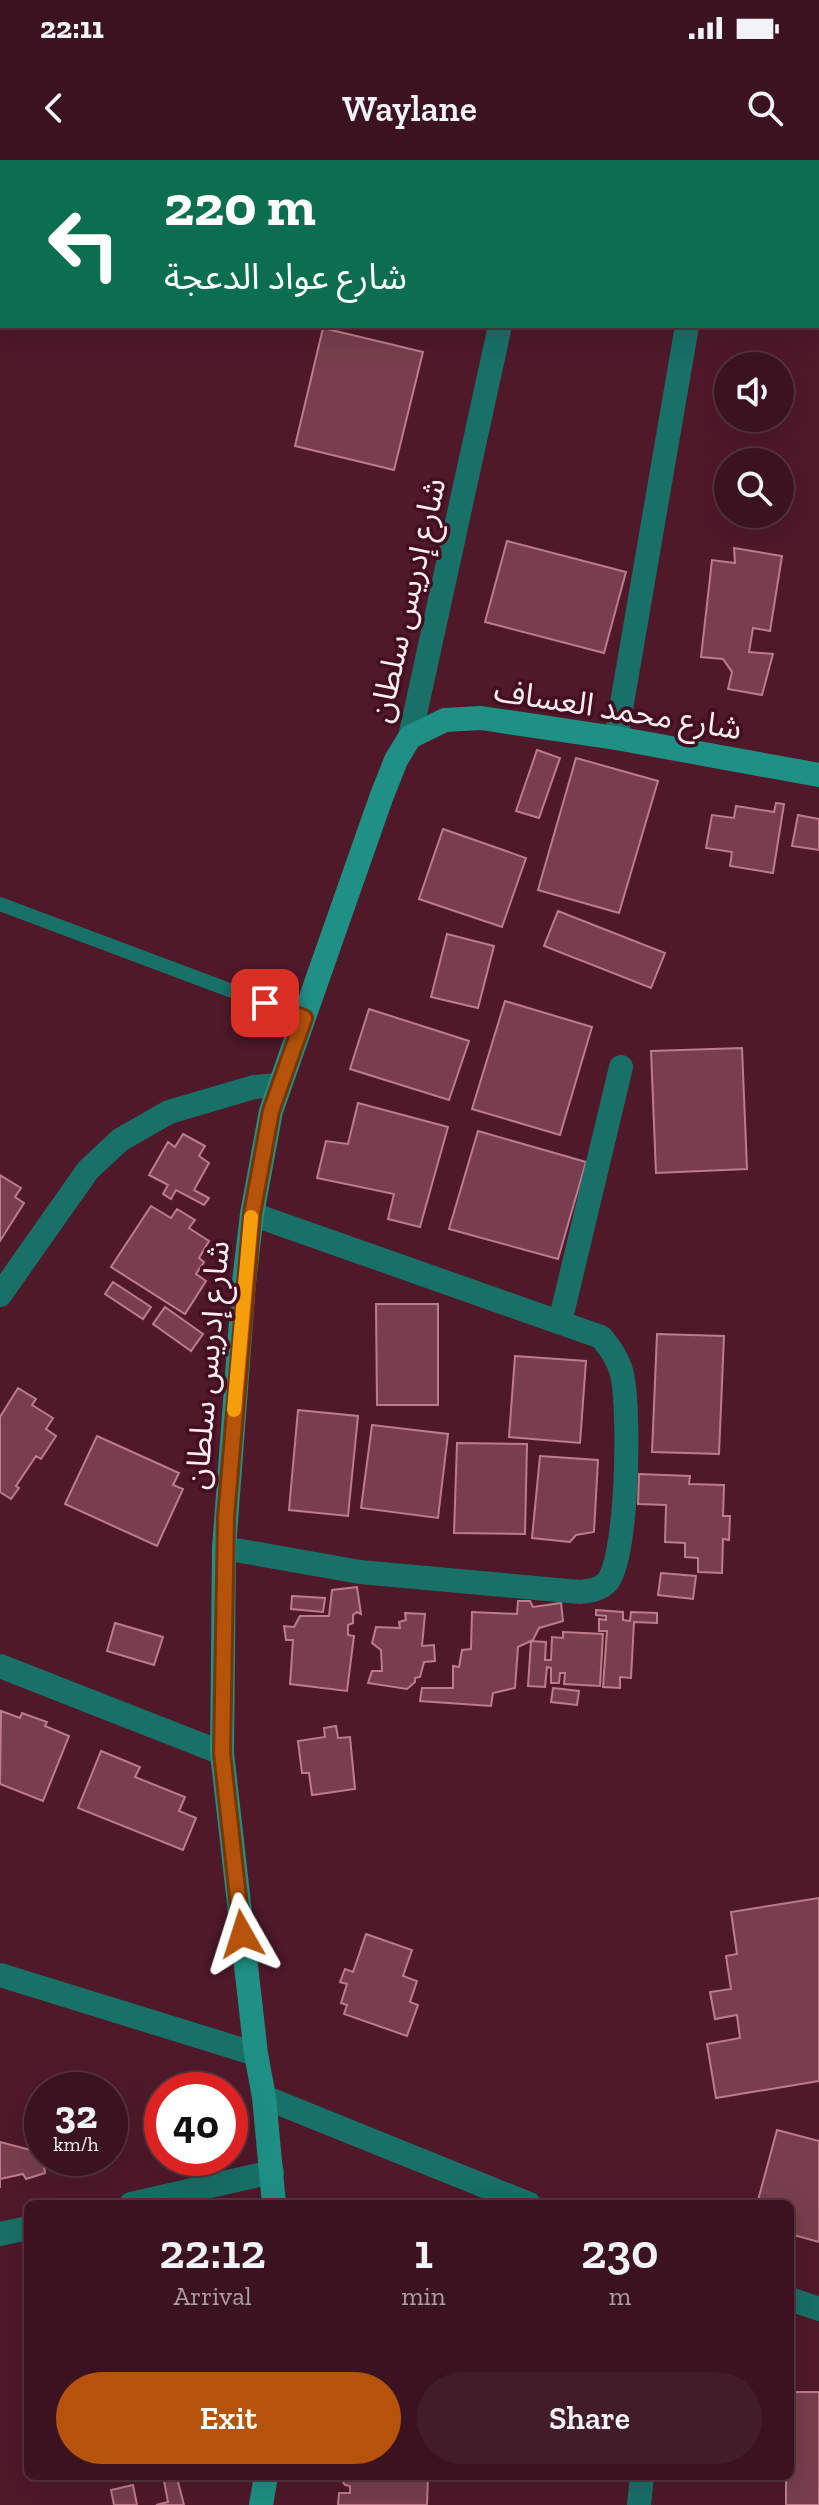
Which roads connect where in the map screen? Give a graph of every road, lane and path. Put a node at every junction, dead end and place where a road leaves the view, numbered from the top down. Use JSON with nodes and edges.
{"nodes":[{"id":1,"x":500,"y":328,"type":"edge"},
{"id":2,"x":687,"y":328,"type":"edge"},
{"id":3,"x":410,"y":737,"type":"junction"},
{"id":4,"x":616,"y":738,"type":"junction"},
{"id":5,"x":819,"y":775,"type":"edge"},
{"id":6,"x":0,"y":904,"type":"edge"},
{"id":7,"x":304,"y":1018,"type":"junction"},
{"id":8,"x":621,"y":1067,"type":"dead end"},
{"id":9,"x":279,"y":1085,"type":"junction"},
{"id":10,"x":252,"y":1214,"type":"junction"},
{"id":11,"x":0,"y":1295,"type":"edge"},
{"id":12,"x":560,"y":1322,"type":"junction"},
{"id":13,"x":224,"y":1548,"type":"junction"},
{"id":14,"x":0,"y":1666,"type":"edge"},
{"id":15,"x":222,"y":1753,"type":"junction"},
{"id":16,"x":0,"y":1975,"type":"edge"},
{"id":17,"x":256,"y":2054,"type":"junction"},
{"id":18,"x":264,"y":2097,"type":"junction"},
{"id":19,"x":272,"y":2172,"type":"junction"},
{"id":20,"x":149,"y":2200,"type":"edge"},
{"id":21,"x":274,"y":2200,"type":"edge"},
{"id":22,"x":519,"y":2200,"type":"edge"},
{"id":23,"x":24,"y":2229,"type":"edge"},
{"id":24,"x":0,"y":2234,"type":"edge"},
{"id":25,"x":265,"y":2480,"type":"edge"},
{"id":26,"x":642,"y":2480,"type":"edge"},
{"id":27,"x":261,"y":2505,"type":"edge"},
{"id":28,"x":639,"y":2505,"type":"edge"}],
"edges":[{"from":1,"to":3,"type":"street","name":"شارع إدريس سلطان"},
{"from":2,"to":4,"type":"street"},
{"from":3,"to":4,"type":"street","name":"شارع محمد العساف"},
{"from":3,"to":7,"type":"street","name":"شارع إدريس سلطان"},
{"from":4,"to":5,"type":"street","name":"شارع محمد العساف"},
{"from":6,"to":7,"type":"lane"},
{"from":7,"to":9,"type":"street","name":"شارع إدريس سلطان"},
{"from":8,"to":12,"type":"street"},
{"from":9,"to":10,"type":"street","name":"شارع إدريس سلطان"},
{"from":9,"to":11,"type":"street"},
{"from":10,"to":12,"type":"street"},
{"from":10,"to":13,"type":"street","name":"شارع إدريس سلطان"},
{"from":12,"to":13,"type":"street"},
{"from":13,"to":15,"type":"street","name":"شارع إدريس سلطان"},
{"from":14,"to":15,"type":"street"},
{"from":15,"to":17,"type":"street","name":"شارع إدريس سلطان"},
{"from":16,"to":17,"type":"street"},
{"from":17,"to":18,"type":"street","name":"شارع إدريس سلطان"},
{"from":18,"to":19,"type":"street","name":"شارع إدريس سلطان"},
{"from":18,"to":22,"type":"street"},
{"from":19,"to":20,"type":"street"},
{"from":19,"to":21,"type":"street","name":"شارع إدريس سلطان"},
{"from":23,"to":24,"type":"street"},
{"from":25,"to":27,"type":"street"},
{"from":26,"to":28,"type":"street"}]}
